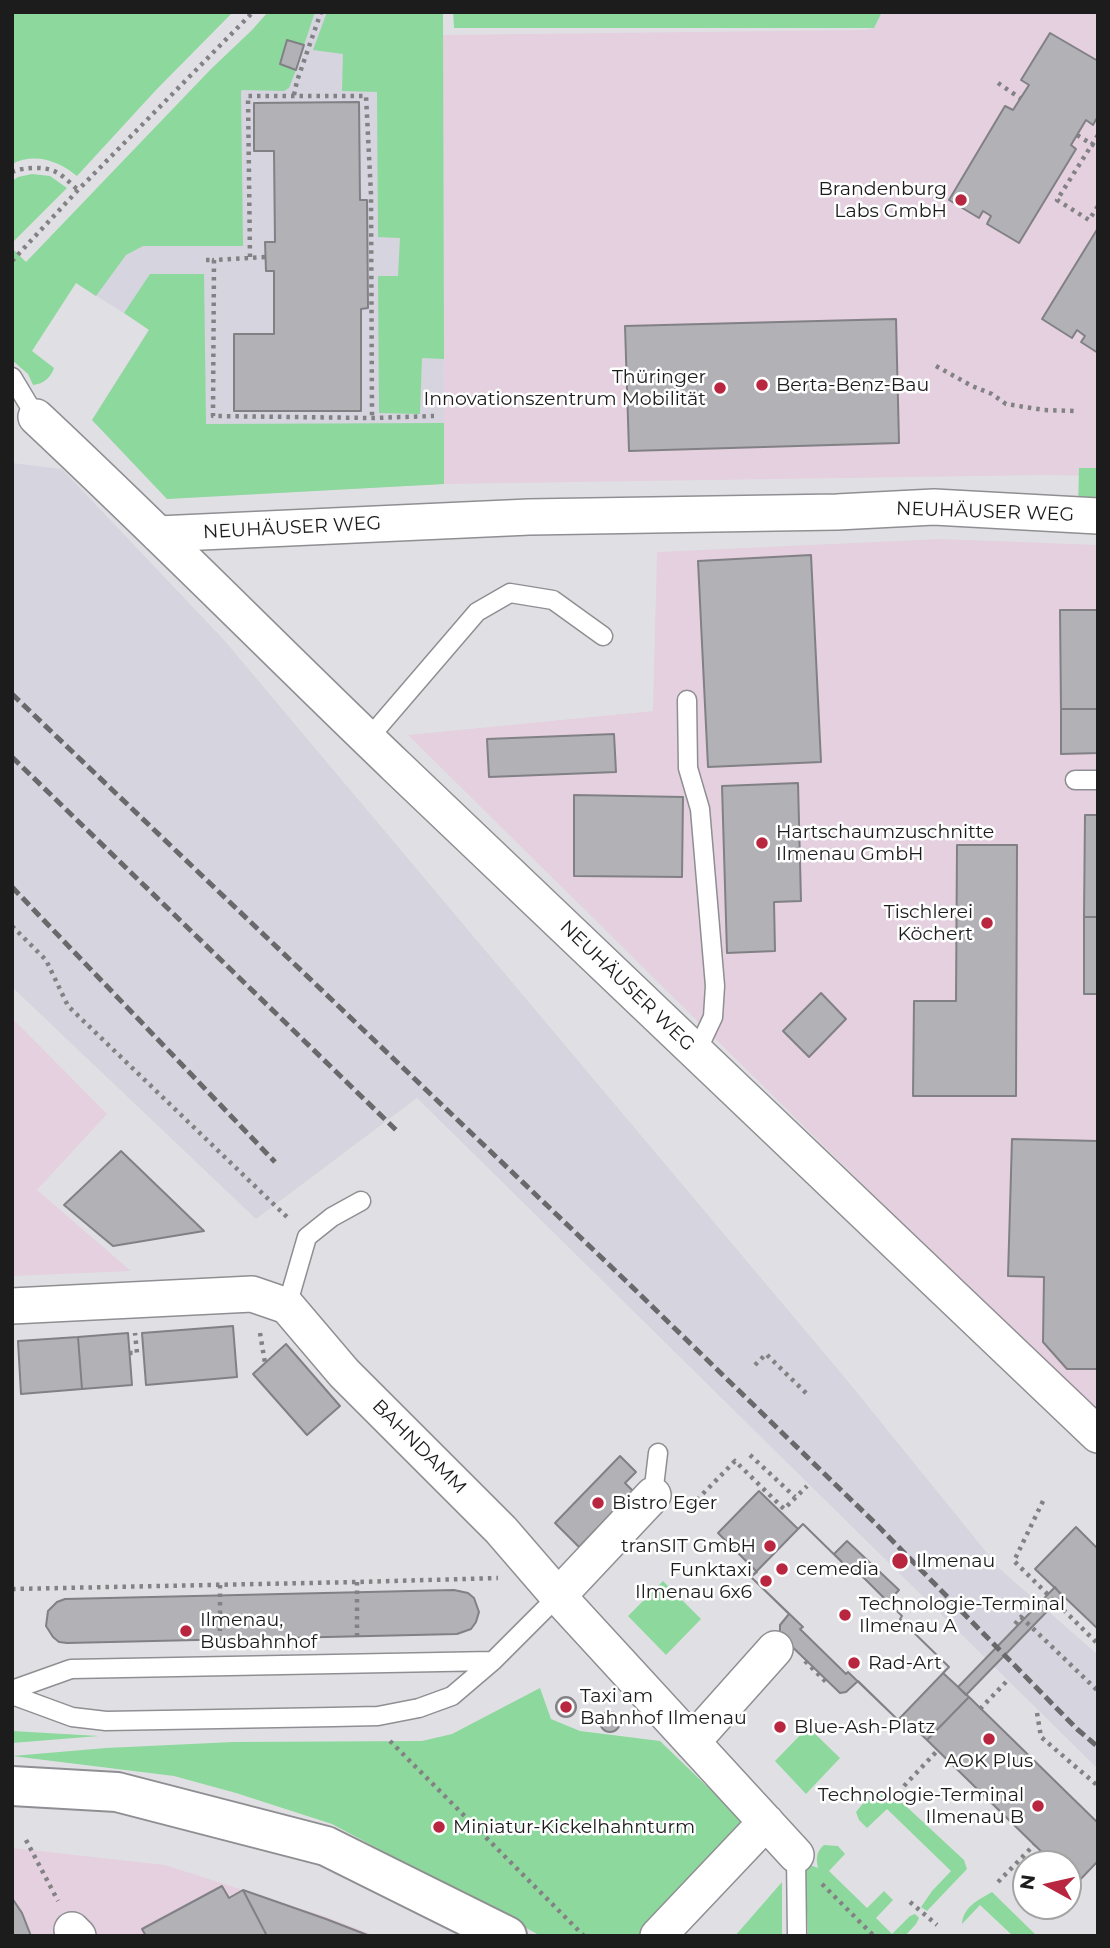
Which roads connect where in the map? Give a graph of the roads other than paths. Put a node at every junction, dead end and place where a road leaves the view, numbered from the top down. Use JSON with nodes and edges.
{"nodes":[{"id":1,"x":12,"y":377,"type":"edge"},
{"id":2,"x":36,"y":417,"type":"joint"},
{"id":3,"x":1098,"y":516,"type":"edge"},
{"id":4,"x":158,"y":534,"type":"junction"},
{"id":5,"x":603,"y":636,"type":"dead end"},
{"id":6,"x":687,"y":700,"type":"dead end"},
{"id":7,"x":368,"y":739,"type":"junction"},
{"id":8,"x":1074,"y":780,"type":"dead end"},
{"id":9,"x":1098,"y":780,"type":"edge"},
{"id":10,"x":696,"y":1053,"type":"junction"},
{"id":11,"x":361,"y":1201,"type":"dead end"},
{"id":12,"x":282,"y":1304,"type":"junction"},
{"id":13,"x":12,"y":1306,"type":"edge"},
{"id":14,"x":1098,"y":1435,"type":"edge"},
{"id":15,"x":658,"y":1453,"type":"dead end"},
{"id":16,"x":653,"y":1495,"type":"joint"},
{"id":17,"x":549,"y":1586,"type":"junction"},
{"id":18,"x":787,"y":1652,"type":"road end"},
{"id":19,"x":493,"y":1661,"type":"junction"},
{"id":20,"x":12,"y":1690,"type":"edge"},
{"id":21,"x":12,"y":1695,"type":"edge"},
{"id":22,"x":692,"y":1742,"type":"junction"},
{"id":23,"x":12,"y":1786,"type":"edge"},
{"id":24,"x":766,"y":1822,"type":"junction"},
{"id":25,"x":796,"y":1854,"type":"joint"},
{"id":26,"x":491,"y":1930,"type":"edge"},
{"id":27,"x":658,"y":1936,"type":"edge"},
{"id":28,"x":797,"y":1936,"type":"edge"}],
"edges":[{"from":1,"to":2,"type":"lane","name":"NEUHÄUSER WEG"},
{"from":2,"to":4,"type":"street","name":"NEUHÄUSER WEG"},
{"from":3,"to":4,"type":"street","name":"NEUHÄUSER WEG"},
{"from":4,"to":7,"type":"street","name":"NEUHÄUSER WEG"},
{"from":5,"to":7,"type":"lane"},
{"from":6,"to":10,"type":"lane"},
{"from":7,"to":10,"type":"street","name":"NEUHÄUSER WEG"},
{"from":8,"to":9,"type":"lane"},
{"from":10,"to":14,"type":"street","name":"NEUHÄUSER WEG"},
{"from":11,"to":12,"type":"lane"},
{"from":12,"to":13,"type":"street"},
{"from":12,"to":17,"type":"street","name":"BAHNDAMM"},
{"from":15,"to":16,"type":"lane"},
{"from":16,"to":17,"type":"street"},
{"from":17,"to":19,"type":"lane"},
{"from":17,"to":22,"type":"street","name":"BAHNDAMM"},
{"from":18,"to":22,"type":"street"},
{"from":19,"to":20,"type":"lane"},
{"from":19,"to":21,"type":"lane"},
{"from":22,"to":24,"type":"street","name":"BAHNDAMM"},
{"from":23,"to":26,"type":"main road"},
{"from":24,"to":25,"type":"street"},
{"from":24,"to":27,"type":"street"},
{"from":25,"to":28,"type":"lane"}]}
